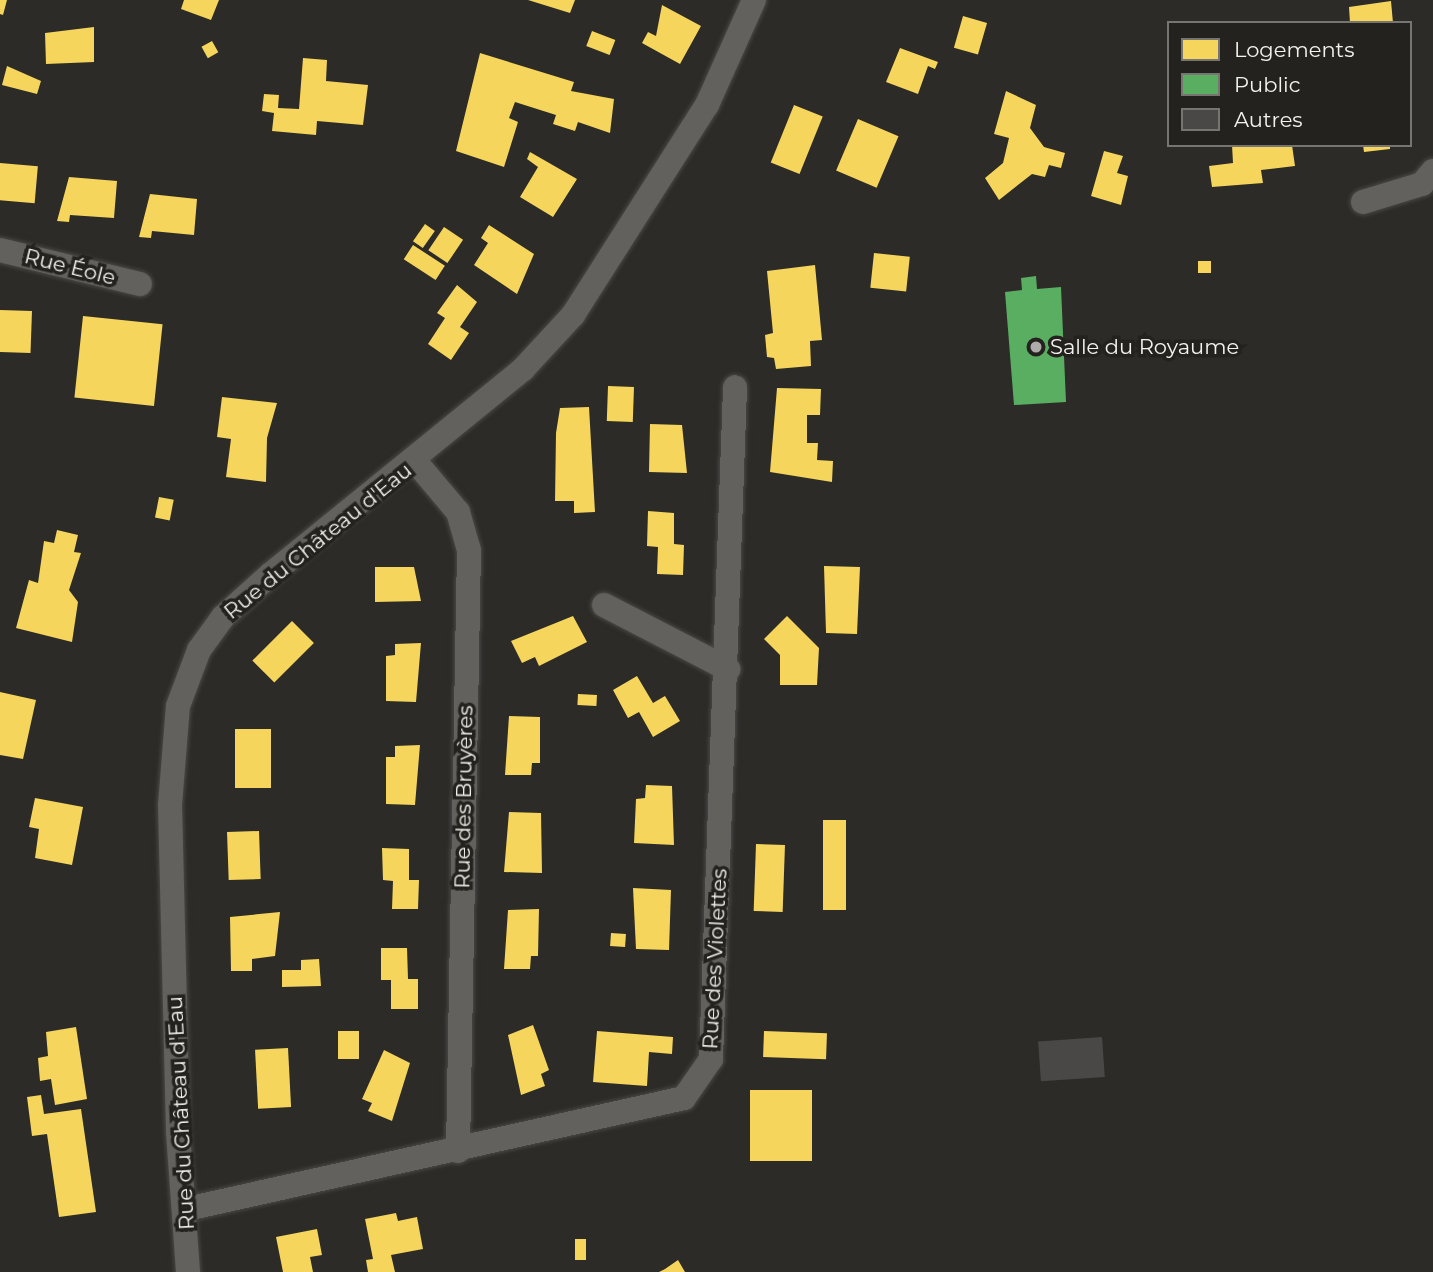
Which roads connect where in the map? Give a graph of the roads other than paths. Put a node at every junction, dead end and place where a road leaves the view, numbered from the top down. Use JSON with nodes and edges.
{"nodes":[{"id":1,"x":754,"y":0,"type":"edge"},
{"id":2,"x":1433,"y":171,"type":"edge"},
{"id":3,"x":1363,"y":202,"type":"dead end"},
{"id":4,"x":0,"y":250,"type":"edge"},
{"id":5,"x":141,"y":284,"type":"dead end"},
{"id":6,"x":735,"y":387,"type":"dead end"},
{"id":7,"x":415,"y":461,"type":"junction"},
{"id":8,"x":604,"y":605,"type":"dead end"},
{"id":9,"x":728,"y":668,"type":"junction"},
{"id":10,"x":458,"y":1151,"type":"junction"},
{"id":11,"x":187,"y":1209,"type":"junction"},
{"id":12,"x":188,"y":1272,"type":"edge"}],
"edges":[{"from":1,"to":7,"type":"street","name":"Rue du Château d'Eau"},
{"from":2,"to":3,"type":"street"},
{"from":4,"to":5,"type":"street","name":"Rue Éole"},
{"from":6,"to":9,"type":"street","name":"Rue des Violettes"},
{"from":7,"to":10,"type":"street","name":"Rue des Bruyères"},
{"from":7,"to":11,"type":"street","name":"Rue du Château d'Eau"},
{"from":8,"to":9,"type":"street"},
{"from":9,"to":10,"type":"street","name":"Rue des Violettes"},
{"from":10,"to":11,"type":"street","name":"Rue des Violettes"},
{"from":11,"to":12,"type":"street","name":"Rue du Château d'Eau"}]}
